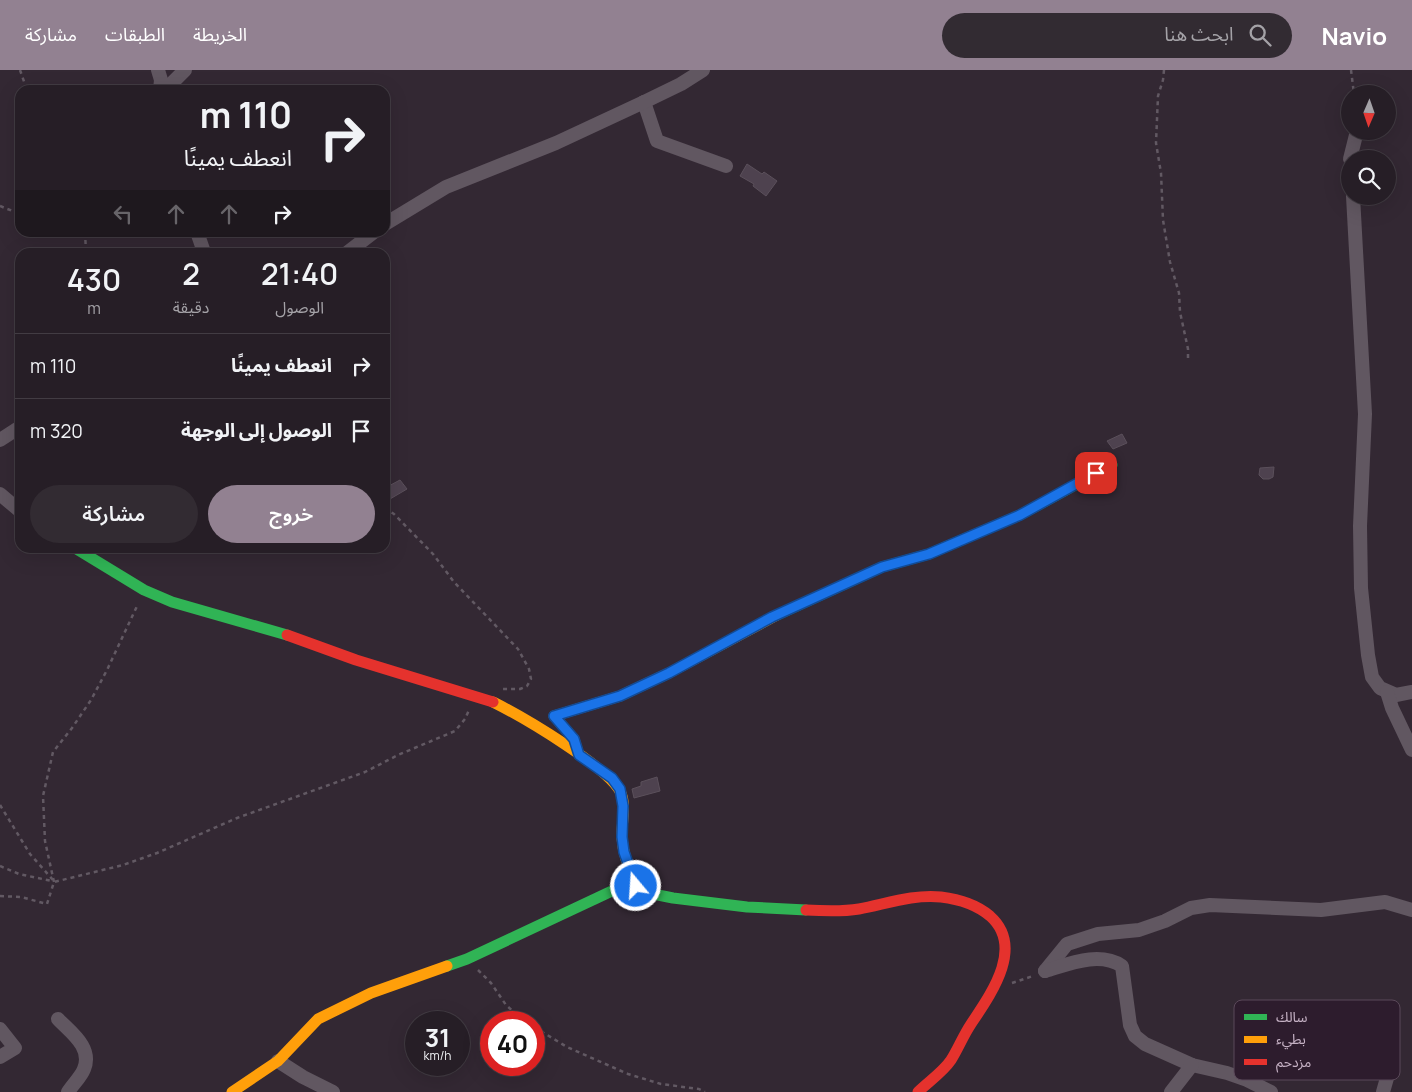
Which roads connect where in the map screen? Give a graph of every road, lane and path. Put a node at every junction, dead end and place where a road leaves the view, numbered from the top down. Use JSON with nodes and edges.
{"nodes":[{"id":1,"x":20,"y":70,"type":"edge"},
{"id":2,"x":158,"y":70,"type":"edge"},
{"id":3,"x":185,"y":70,"type":"edge"},
{"id":4,"x":703,"y":70,"type":"edge"},
{"id":5,"x":1164,"y":70,"type":"edge"},
{"id":6,"x":1351,"y":70,"type":"edge"},
{"id":7,"x":24,"y":85,"type":"edge"},
{"id":8,"x":160,"y":85,"type":"edge"},
{"id":9,"x":170,"y":85,"type":"edge"},
{"id":10,"x":1353,"y":85,"type":"edge"},
{"id":11,"x":644,"y":102,"type":"junction"},
{"id":12,"x":726,"y":166,"type":"dead end"},
{"id":13,"x":1353,"y":205,"type":"edge"},
{"id":14,"x":0,"y":206,"type":"edge"},
{"id":15,"x":15,"y":212,"type":"edge"},
{"id":16,"x":390,"y":221,"type":"edge"},
{"id":17,"x":368,"y":237,"type":"edge"},
{"id":18,"x":353,"y":248,"type":"edge"},
{"id":19,"x":1188,"y":361,"type":"dead end"},
{"id":20,"x":15,"y":430,"type":"edge"},
{"id":21,"x":0,"y":440,"type":"edge"},
{"id":22,"x":1112,"y":464,"type":"dead end"},
{"id":23,"x":0,"y":494,"type":"edge"},
{"id":24,"x":15,"y":507,"type":"edge"},
{"id":25,"x":390,"y":511,"type":"edge"},
{"id":26,"x":83,"y":553,"type":"edge"},
{"id":27,"x":144,"y":590,"type":"junction"},
{"id":28,"x":498,"y":690,"type":"dead end"},
{"id":29,"x":1387,"y":692,"type":"junction"},
{"id":30,"x":1412,"y":692,"type":"edge"},
{"id":31,"x":476,"y":696,"type":"junction"},
{"id":32,"x":1412,"y":750,"type":"edge"},
{"id":33,"x":579,"y":755,"type":"junction"},
{"id":34,"x":0,"y":804,"type":"edge"},
{"id":35,"x":0,"y":866,"type":"edge"},
{"id":36,"x":54,"y":882,"type":"junction"},
{"id":37,"x":636,"y":886,"type":"junction"},
{"id":38,"x":0,"y":896,"type":"edge"},
{"id":39,"x":1412,"y":910,"type":"edge"},
{"id":40,"x":467,"y":959,"type":"junction"},
{"id":41,"x":1045,"y":971,"type":"junction"},
{"id":42,"x":992,"y":992,"type":"junction"},
{"id":43,"x":513,"y":1011,"type":"edge"},
{"id":44,"x":58,"y":1018,"type":"dead end"},
{"id":45,"x":0,"y":1029,"type":"edge"},
{"id":46,"x":545,"y":1034,"type":"edge"},
{"id":47,"x":0,"y":1057,"type":"edge"},
{"id":48,"x":278,"y":1061,"type":"junction"},
{"id":49,"x":1192,"y":1065,"type":"junction"},
{"id":50,"x":1234,"y":1076,"type":"edge"},
{"id":51,"x":1244,"y":1080,"type":"edge"},
{"id":52,"x":68,"y":1092,"type":"edge"},
{"id":53,"x":232,"y":1092,"type":"edge"},
{"id":54,"x":334,"y":1092,"type":"edge"},
{"id":55,"x":705,"y":1092,"type":"edge"},
{"id":56,"x":918,"y":1092,"type":"edge"},
{"id":57,"x":1171,"y":1092,"type":"edge"},
{"id":58,"x":1271,"y":1092,"type":"edge"}],
"edges":[{"from":1,"to":7,"type":"path"},
{"from":2,"to":8,"type":"street"},
{"from":3,"to":9,"type":"street"},
{"from":4,"to":11,"type":"street"},
{"from":5,"to":19,"type":"path"},
{"from":6,"to":10,"type":"path"},
{"from":11,"to":12,"type":"street"},
{"from":11,"to":16,"type":"street"},
{"from":13,"to":29,"type":"street"},
{"from":14,"to":15,"type":"path"},
{"from":17,"to":18,"type":"street"},
{"from":20,"to":21,"type":"street"},
{"from":22,"to":33,"type":"street"},
{"from":23,"to":24,"type":"street"},
{"from":25,"to":28,"type":"path"},
{"from":26,"to":27,"type":"street"},
{"from":27,"to":31,"type":"street"},
{"from":27,"to":36,"type":"path"},
{"from":29,"to":30,"type":"street"},
{"from":29,"to":32,"type":"street"},
{"from":31,"to":33,"type":"street"},
{"from":31,"to":36,"type":"path"},
{"from":33,"to":37,"type":"street"},
{"from":34,"to":36,"type":"path"},
{"from":35,"to":36,"type":"path"},
{"from":36,"to":38,"type":"path"},
{"from":37,"to":40,"type":"street"},
{"from":37,"to":42,"type":"street"},
{"from":39,"to":41,"type":"street"},
{"from":40,"to":43,"type":"path"},
{"from":40,"to":48,"type":"street"},
{"from":41,"to":42,"type":"path"},
{"from":41,"to":49,"type":"street"},
{"from":42,"to":56,"type":"street"},
{"from":44,"to":52,"type":"street"},
{"from":45,"to":47,"type":"street"},
{"from":46,"to":55,"type":"path"},
{"from":48,"to":53,"type":"street"},
{"from":48,"to":54,"type":"street"},
{"from":49,"to":50,"type":"street"},
{"from":49,"to":57,"type":"street"},
{"from":51,"to":58,"type":"street"}]}
